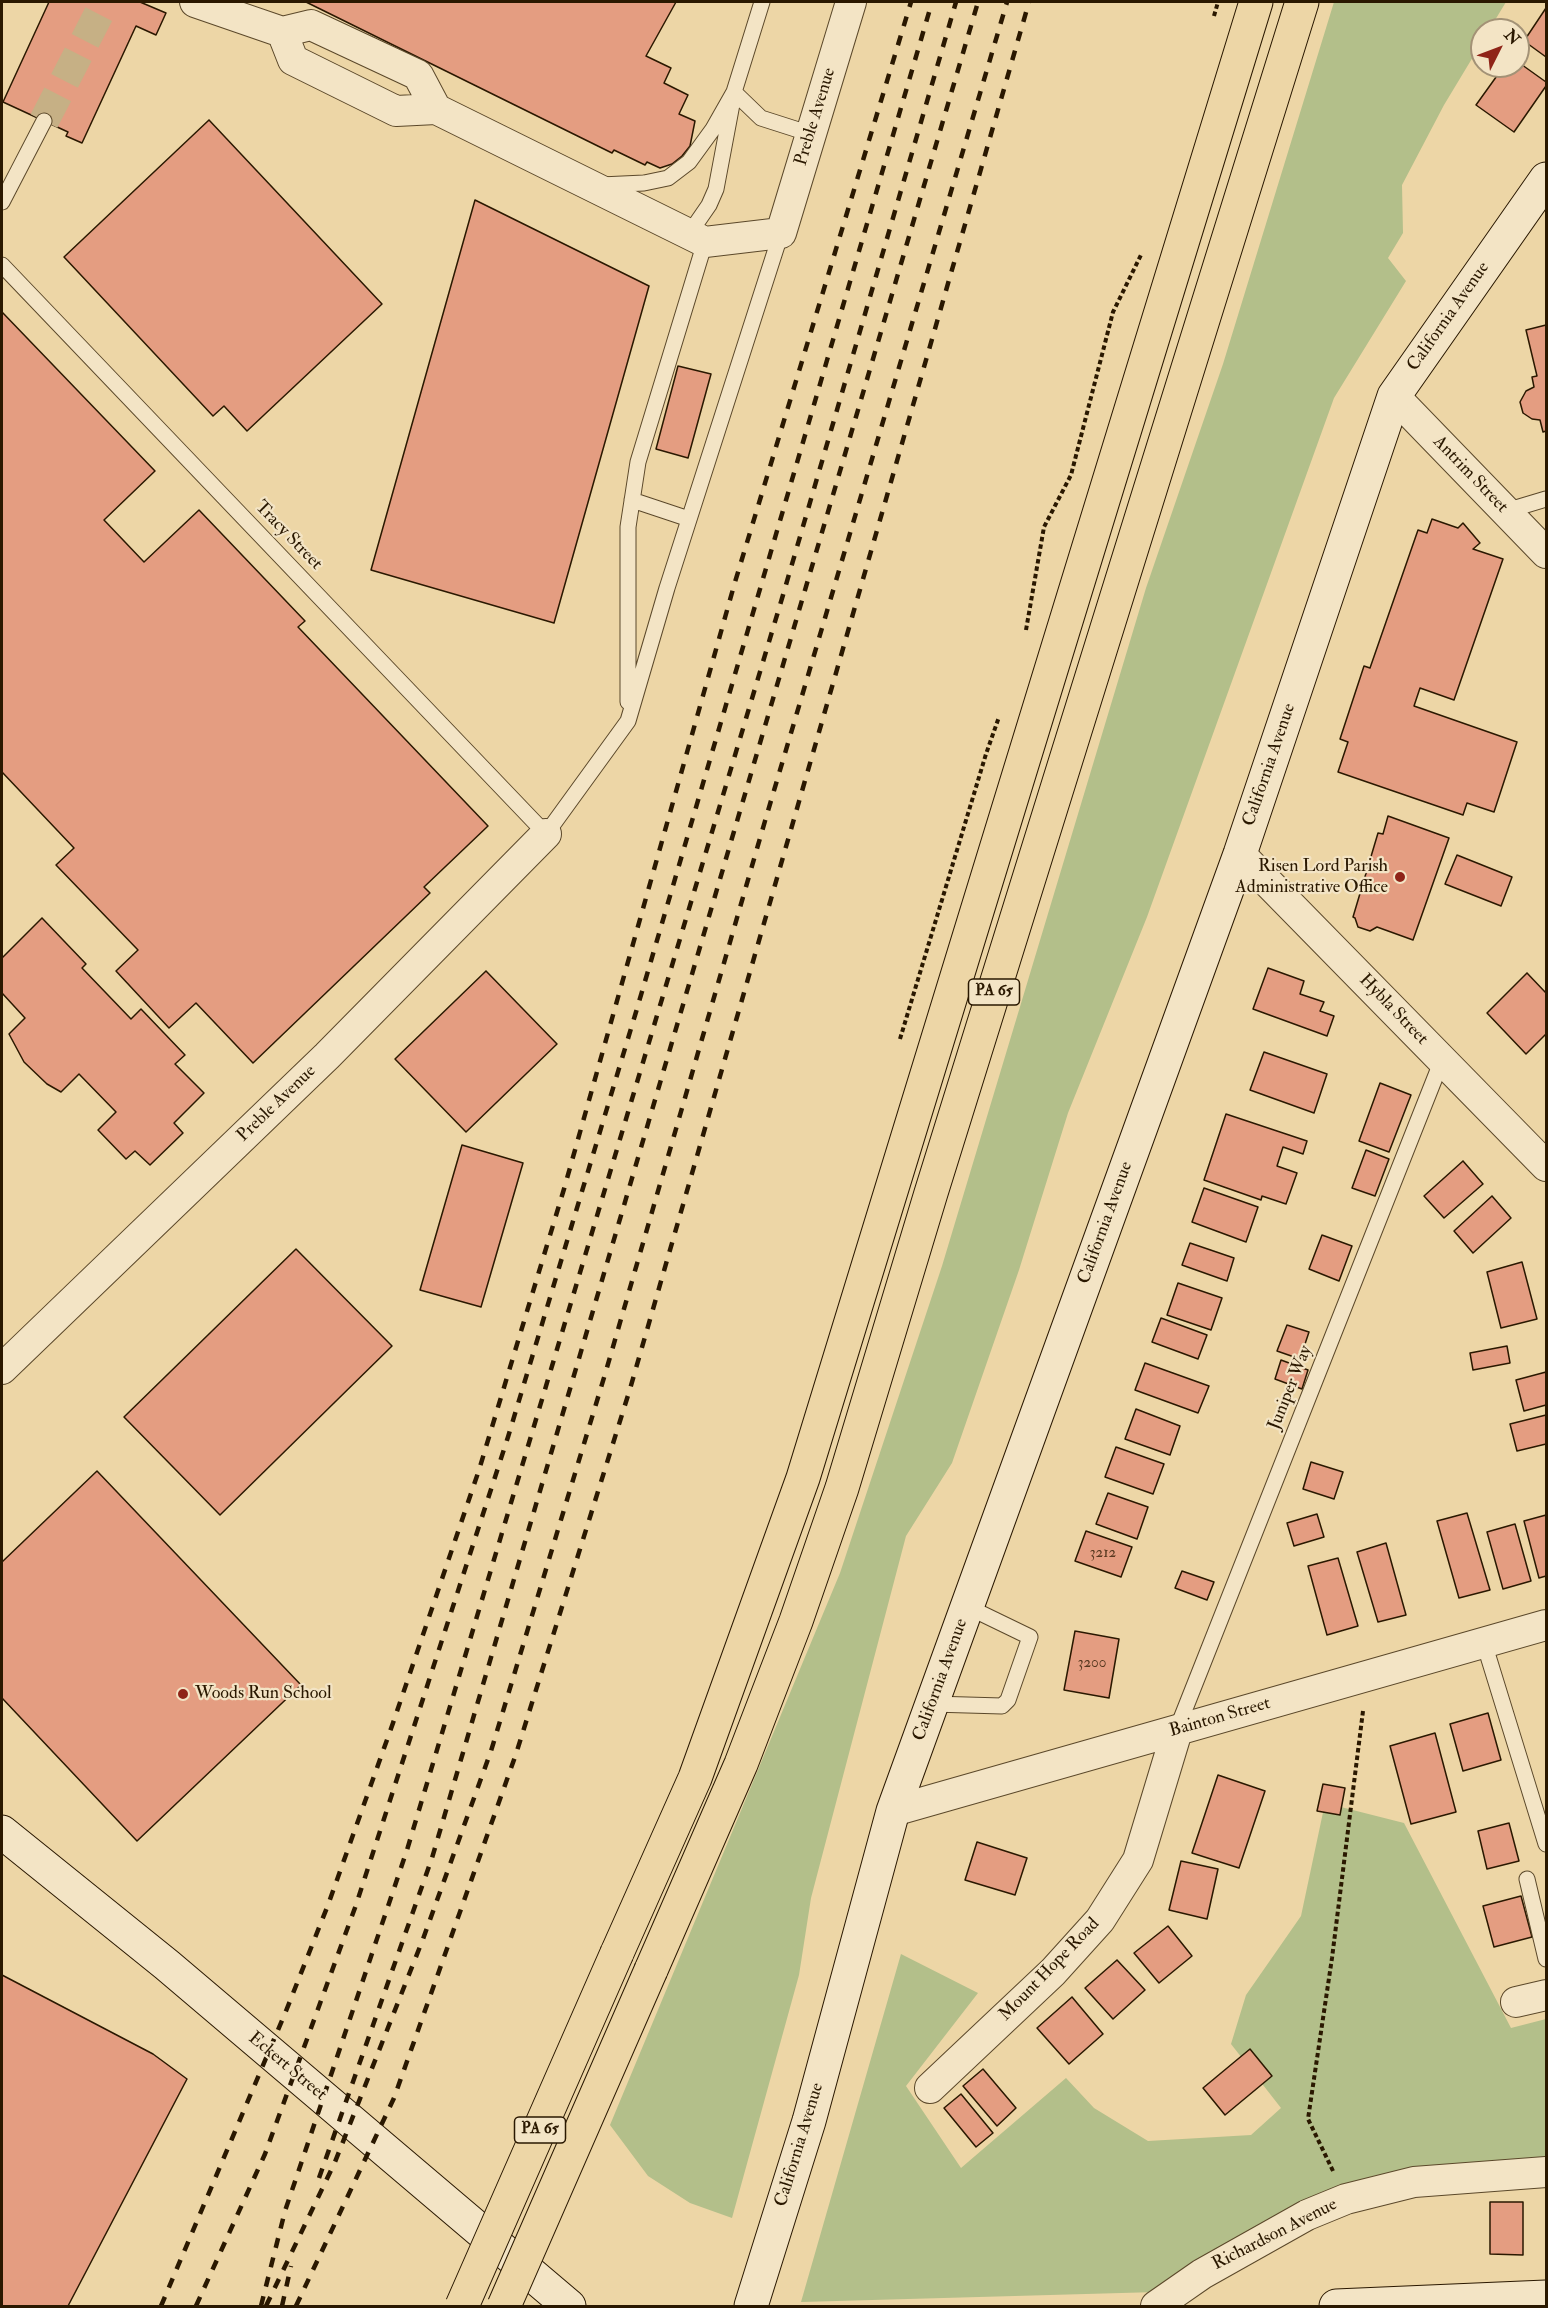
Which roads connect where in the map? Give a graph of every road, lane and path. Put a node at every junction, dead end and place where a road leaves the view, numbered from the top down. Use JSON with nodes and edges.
{"nodes":[{"id":1,"x":195,"y":2,"type":"edge"},
{"id":2,"x":762,"y":2,"type":"edge"},
{"id":3,"x":851,"y":2,"type":"edge"},
{"id":4,"x":1218,"y":2,"type":"edge"},
{"id":5,"x":1257,"y":2,"type":"edge"},
{"id":6,"x":1302,"y":2,"type":"edge"},
{"id":7,"x":1212,"y":25,"type":"dead end"},
{"id":8,"x":282,"y":32,"type":"junction"},
{"id":9,"x":734,"y":92,"type":"junction"},
{"id":10,"x":436,"y":109,"type":"junction"},
{"id":11,"x":44,"y":120,"type":"tunnel mouth"},
{"id":12,"x":811,"y":134,"type":"junction"},
{"id":13,"x":1546,"y":179,"type":"edge"},
{"id":14,"x":592,"y":186,"type":"junction"},
{"id":15,"x":2,"y":202,"type":"edge"},
{"id":16,"x":781,"y":233,"type":"junction"},
{"id":17,"x":697,"y":238,"type":"junction"},
{"id":18,"x":1143,"y":252,"type":"dead end"},
{"id":19,"x":2,"y":265,"type":"edge"},
{"id":20,"x":1394,"y":396,"type":"junction"},
{"id":21,"x":1546,"y":499,"type":"edge"},
{"id":22,"x":632,"y":500,"type":"junction"},
{"id":23,"x":1506,"y":511,"type":"junction"},
{"id":24,"x":689,"y":519,"type":"junction"},
{"id":25,"x":1546,"y":553,"type":"edge"},
{"id":26,"x":1026,"y":631,"type":"dead end"},
{"id":27,"x":1002,"y":709,"type":"dead end"},
{"id":28,"x":628,"y":721,"type":"junction"},
{"id":29,"x":546,"y":834,"type":"junction"},
{"id":30,"x":1240,"y":854,"type":"junction"},
{"id":31,"x":899,"y":1044,"type":"dead end"},
{"id":32,"x":1442,"y":1060,"type":"junction"},
{"id":33,"x":1546,"y":1166,"type":"edge"},
{"id":34,"x":2,"y":1369,"type":"edge"},
{"id":35,"x":968,"y":1607,"type":"junction"},
{"id":36,"x":1546,"y":1625,"type":"edge"},
{"id":37,"x":1484,"y":1643,"type":"junction"},
{"id":38,"x":1365,"y":1701,"type":"dead end"},
{"id":39,"x":932,"y":1704,"type":"junction"},
{"id":40,"x":1177,"y":1731,"type":"junction"},
{"id":41,"x":893,"y":1811,"type":"junction"},
{"id":42,"x":2,"y":1832,"type":"edge"},
{"id":43,"x":1546,"y":1844,"type":"edge"},
{"id":44,"x":1527,"y":1879,"type":"dead end"},
{"id":45,"x":1546,"y":1959,"type":"edge"},
{"id":46,"x":1546,"y":1995,"type":"edge"},
{"id":47,"x":1516,"y":2002,"type":"dead end"},
{"id":48,"x":930,"y":2088,"type":"dead end"},
{"id":49,"x":1546,"y":2172,"type":"edge"},
{"id":50,"x":1346,"y":2199,"type":"junction"},
{"id":51,"x":1546,"y":2297,"type":"edge"},
{"id":52,"x":1477,"y":2303,"type":"edge"},
{"id":53,"x":462,"y":2307,"type":"edge"},
{"id":54,"x":504,"y":2307,"type":"edge"},
{"id":55,"x":569,"y":2307,"type":"edge"},
{"id":56,"x":751,"y":2307,"type":"edge"},
{"id":57,"x":1156,"y":2307,"type":"edge"},
{"id":58,"x":1336,"y":2307,"type":"edge"}],
"edges":[{"from":1,"to":8,"type":"street"},
{"from":2,"to":9,"type":"lane"},
{"from":3,"to":12,"type":"street","name":"Preble Avenue"},
{"from":4,"to":7,"type":"path"},
{"from":5,"to":53,"type":"highway","number":"PA 65","bridge":true},
{"from":6,"to":54,"type":"highway","number":"PA 65","bridge":true},
{"from":8,"to":10,"type":"street"},
{"from":8,"to":10,"type":"street"},
{"from":9,"to":12,"type":"lane"},
{"from":9,"to":14,"type":"lane"},
{"from":9,"to":17,"type":"lane"},
{"from":10,"to":14,"type":"street"},
{"from":11,"to":15,"type":"lane"},
{"from":12,"to":16,"type":"street","name":"Preble Avenue"},
{"from":13,"to":20,"type":"street","name":"California Avenue"},
{"from":14,"to":17,"type":"street"},
{"from":16,"to":17,"type":"street"},
{"from":16,"to":24,"type":"lane"},
{"from":17,"to":22,"type":"lane"},
{"from":18,"to":26,"type":"path"},
{"from":19,"to":29,"type":"lane","name":"Tracy Street"},
{"from":20,"to":23,"type":"street","name":"Antrim Street"},
{"from":20,"to":30,"type":"street","name":"California Avenue"},
{"from":21,"to":23,"type":"lane"},
{"from":22,"to":24,"type":"lane"},
{"from":22,"to":28,"type":"lane"},
{"from":23,"to":25,"type":"street","name":"Antrim Street"},
{"from":24,"to":28,"type":"lane"},
{"from":27,"to":31,"type":"path"},
{"from":28,"to":29,"type":"lane"},
{"from":29,"to":34,"type":"street","name":"Preble Avenue"},
{"from":30,"to":32,"type":"street","name":"Hybla Street"},
{"from":30,"to":35,"type":"street","name":"California Avenue"},
{"from":32,"to":33,"type":"street","name":"Hybla Street"},
{"from":32,"to":40,"type":"lane","name":"Juniper Way"},
{"from":35,"to":39,"type":"street","name":"California Avenue"},
{"from":35,"to":39,"type":"lane"},
{"from":36,"to":37,"type":"street","name":"Bainton Street"},
{"from":37,"to":40,"type":"street","name":"Bainton Street"},
{"from":37,"to":43,"type":"lane"},
{"from":38,"to":50,"type":"path"},
{"from":39,"to":41,"type":"street","name":"California Avenue"},
{"from":40,"to":41,"type":"street","name":"Bainton Street"},
{"from":40,"to":48,"type":"street","name":"Mount Hope Road"},
{"from":41,"to":56,"type":"street","name":"California Avenue"},
{"from":42,"to":55,"type":"street","name":"Eckert Street"},
{"from":44,"to":45,"type":"lane"},
{"from":46,"to":47,"type":"street"},
{"from":49,"to":50,"type":"street","name":"Richardson Avenue"},
{"from":50,"to":57,"type":"street","name":"Richardson Avenue"},
{"from":51,"to":52,"type":"street"},
{"from":52,"to":58,"type":"street"}]}
